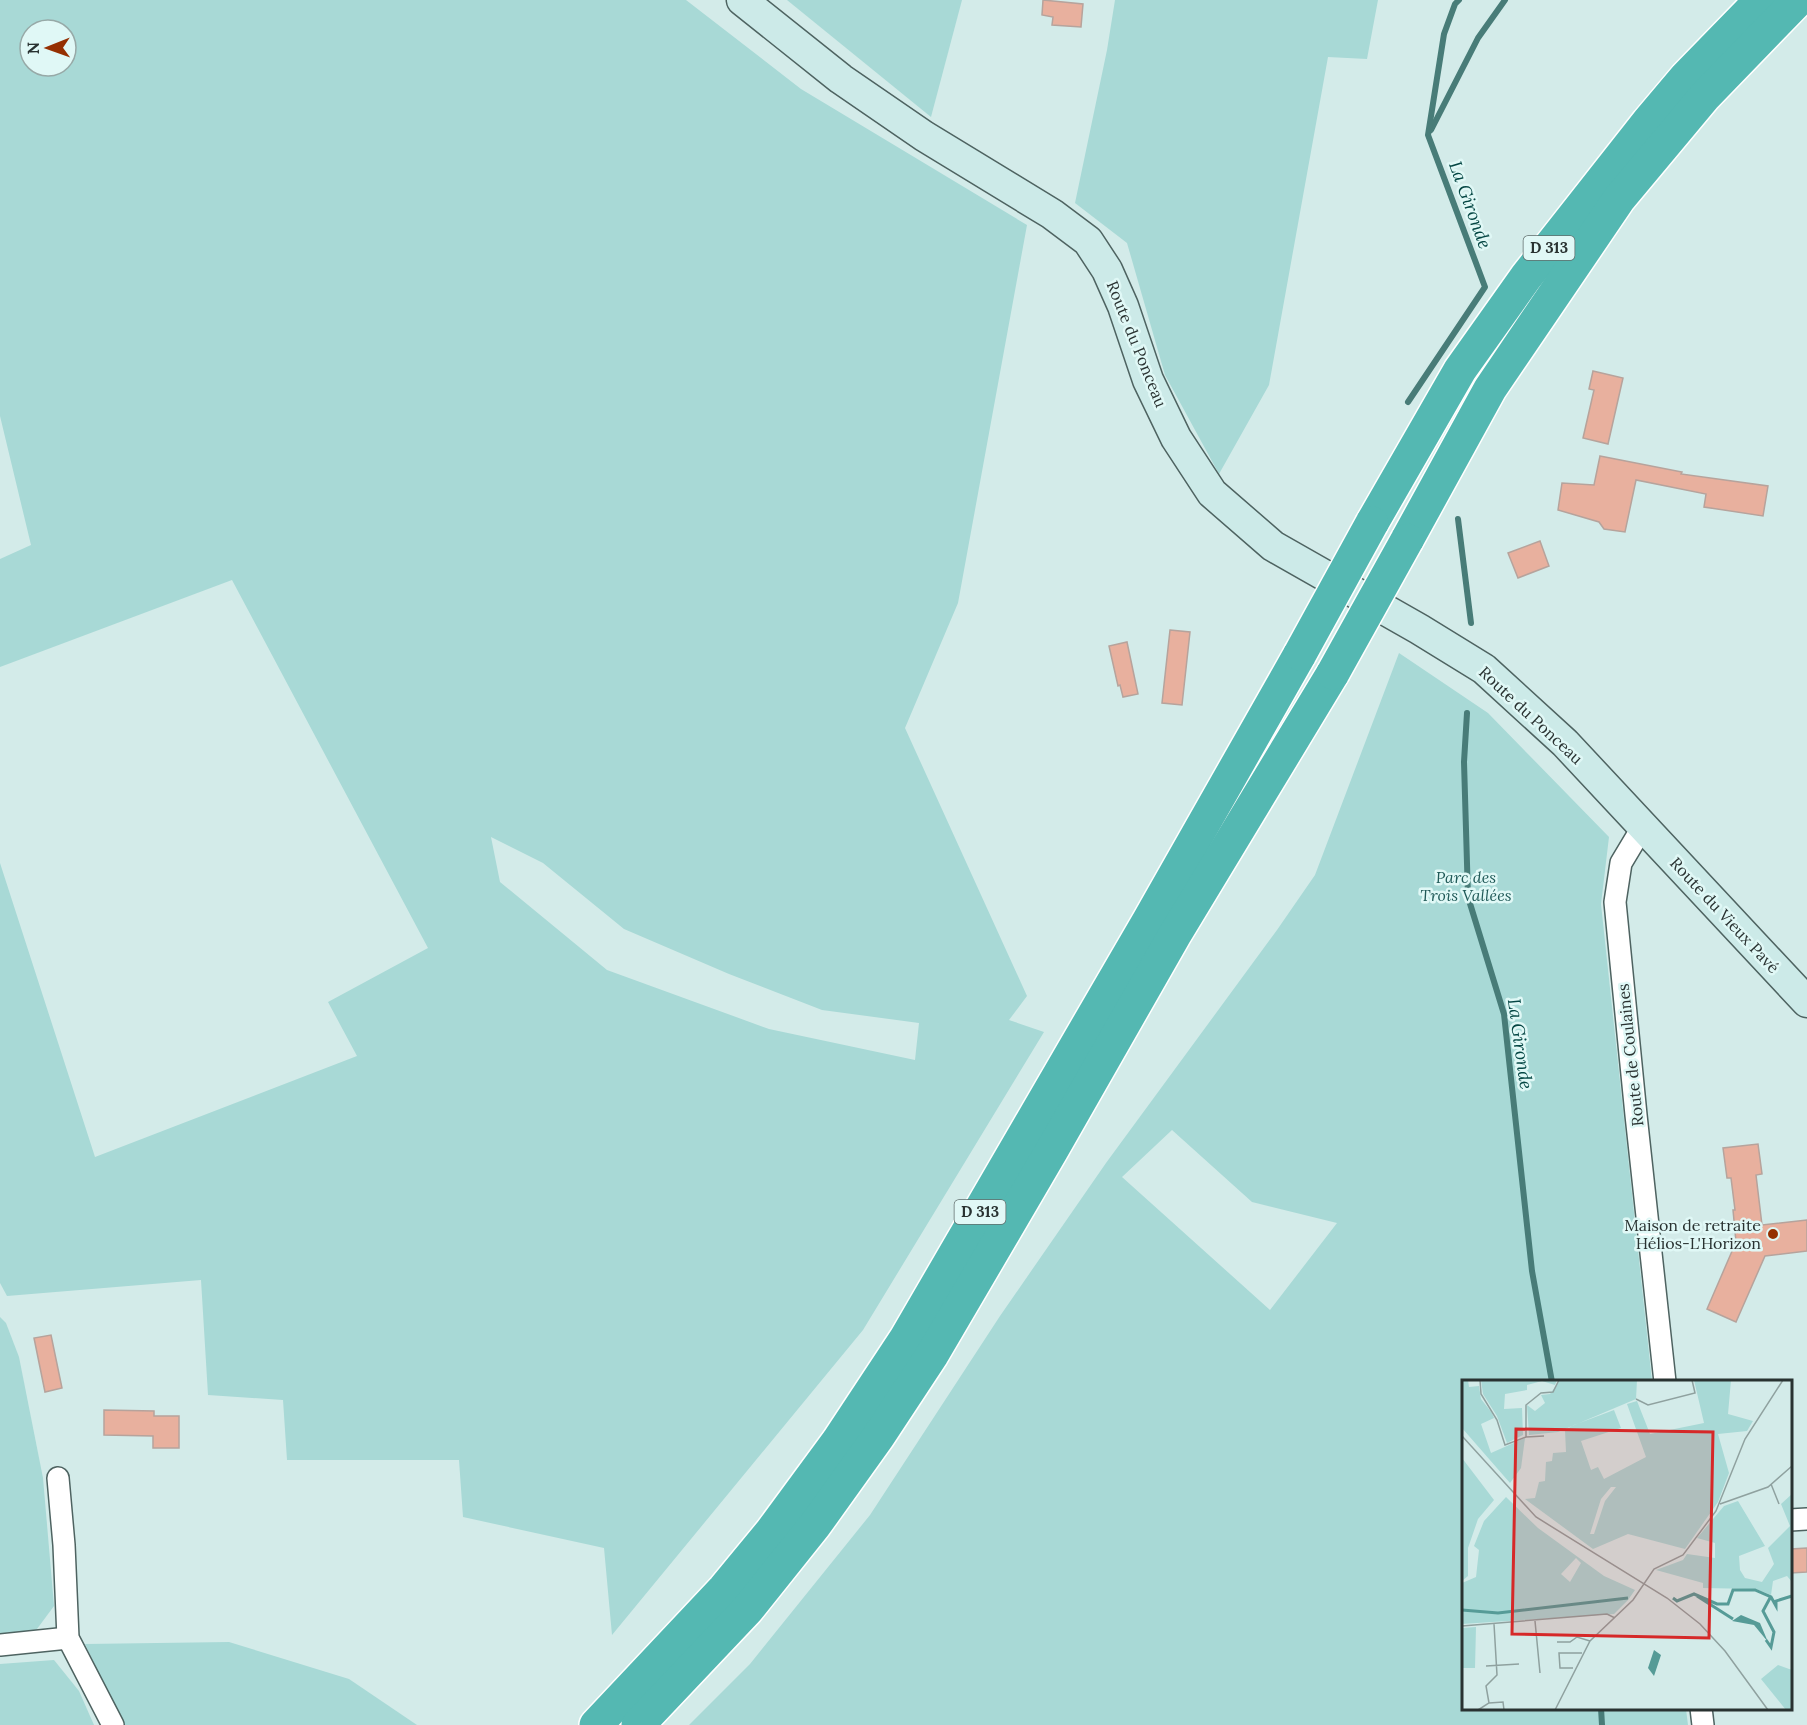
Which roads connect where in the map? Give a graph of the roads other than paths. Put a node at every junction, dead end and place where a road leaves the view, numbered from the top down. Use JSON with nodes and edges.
{"nodes":[{"id":1,"x":742,"y":0,"type":"edge"},
{"id":2,"x":1761,"y":0,"type":"edge"},
{"id":3,"x":1798,"y":0,"type":"edge"},
{"id":4,"x":1642,"y":828,"type":"junction"},
{"id":5,"x":1807,"y":1002,"type":"edge"},
{"id":6,"x":1665,"y":1380,"type":"edge"},
{"id":7,"x":58,"y":1478,"type":"dead end"},
{"id":8,"x":1807,"y":1519,"type":"edge"},
{"id":9,"x":1792,"y":1520,"type":"edge"},
{"id":10,"x":68,"y":1638,"type":"junction"},
{"id":11,"x":0,"y":1644,"type":"edge"},
{"id":12,"x":1701,"y":1710,"type":"edge"},
{"id":13,"x":113,"y":1725,"type":"edge"},
{"id":14,"x":596,"y":1725,"type":"edge"},
{"id":15,"x":638,"y":1725,"type":"edge"},
{"id":16,"x":1703,"y":1725,"type":"edge"}],
"edges":[{"from":1,"to":4,"type":"street","name":"Route du Ponceau"},
{"from":2,"to":14,"type":"highway","number":"D 313","bridge":true},
{"from":3,"to":15,"type":"highway","number":"D 313","bridge":true},
{"from":4,"to":5,"type":"street","name":"Route du Vieux Pavé"},
{"from":4,"to":6,"type":"street","name":"Route de Coulaines"},
{"from":7,"to":10,"type":"street"},
{"from":8,"to":9,"type":"street"},
{"from":10,"to":11,"type":"street"},
{"from":10,"to":13,"type":"street"},
{"from":12,"to":16,"type":"street"}]}
